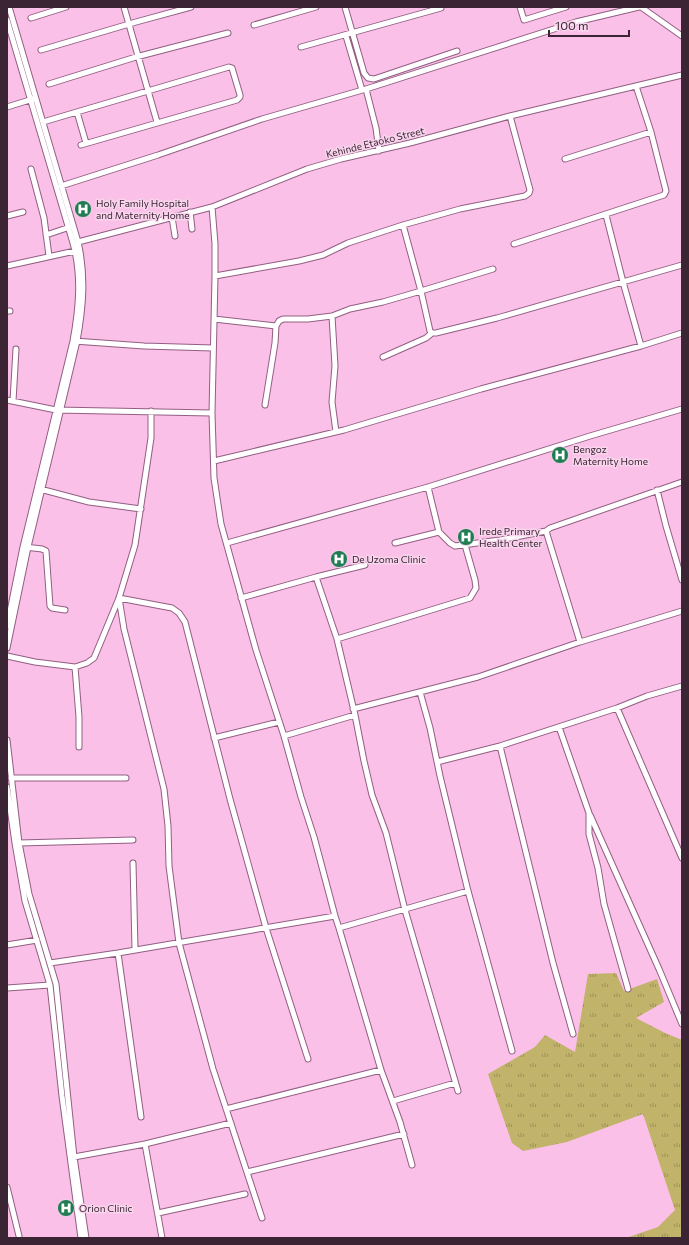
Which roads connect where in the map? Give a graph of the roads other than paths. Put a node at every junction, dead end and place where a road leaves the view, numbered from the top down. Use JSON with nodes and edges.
{"nodes":[{"id":1,"x":9,"y":7,"type":"edge"},
{"id":2,"x":66,"y":7,"type":"edge"},
{"id":3,"x":124,"y":7,"type":"edge"},
{"id":4,"x":191,"y":7,"type":"edge"},
{"id":5,"x":316,"y":7,"type":"edge"},
{"id":6,"x":346,"y":7,"type":"edge"},
{"id":7,"x":520,"y":7,"type":"edge"},
{"id":8,"x":566,"y":7,"type":"edge"},
{"id":9,"x":640,"y":7,"type":"edge"},
{"id":10,"x":441,"y":8,"type":"edge"},
{"id":11,"x":31,"y":18,"type":"dead end"},
{"id":12,"x":7,"y":20,"type":"edge"},
{"id":13,"x":129,"y":24,"type":"junction"},
{"id":14,"x":254,"y":25,"type":"dead end"},
{"id":15,"x":11,"y":30,"type":"edge"},
{"id":16,"x":228,"y":33,"type":"dead end"},
{"id":17,"x":353,"y":33,"type":"junction"},
{"id":18,"x":346,"y":36,"type":"junction"},
{"id":19,"x":682,"y":36,"type":"edge"},
{"id":20,"x":301,"y":48,"type":"dead end"},
{"id":21,"x":41,"y":50,"type":"dead end"},
{"id":22,"x":457,"y":51,"type":"dead end"},
{"id":23,"x":138,"y":57,"type":"junction"},
{"id":24,"x":682,"y":75,"type":"edge"},
{"id":25,"x":49,"y":84,"type":"dead end"},
{"id":26,"x":636,"y":86,"type":"junction"},
{"id":27,"x":364,"y":90,"type":"junction"},
{"id":28,"x":148,"y":91,"type":"junction"},
{"id":29,"x":33,"y":99,"type":"junction"},
{"id":30,"x":7,"y":107,"type":"edge"},
{"id":31,"x":77,"y":112,"type":"junction"},
{"id":32,"x":510,"y":116,"type":"junction"},
{"id":33,"x":43,"y":122,"type":"junction"},
{"id":34,"x":157,"y":122,"type":"junction"},
{"id":35,"x":651,"y":132,"type":"junction"},
{"id":36,"x":379,"y":151,"type":"junction"},
{"id":37,"x":565,"y":159,"type":"dead end"},
{"id":38,"x":31,"y":169,"type":"dead end"},
{"id":39,"x":61,"y":186,"type":"junction"},
{"id":40,"x":61,"y":196,"type":"junction"},
{"id":41,"x":212,"y":207,"type":"junction"},
{"id":42,"x":23,"y":212,"type":"dead end"},
{"id":43,"x":190,"y":212,"type":"junction"},
{"id":44,"x":606,"y":215,"type":"junction"},
{"id":45,"x":7,"y":216,"type":"edge"},
{"id":46,"x":172,"y":217,"type":"junction"},
{"id":47,"x":403,"y":225,"type":"junction"},
{"id":48,"x":71,"y":226,"type":"junction"},
{"id":49,"x":192,"y":229,"type":"dead end"},
{"id":50,"x":46,"y":234,"type":"junction"},
{"id":51,"x":175,"y":236,"type":"dead end"},
{"id":52,"x":78,"y":242,"type":"junction"},
{"id":53,"x":514,"y":244,"type":"dead end"},
{"id":54,"x":75,"y":251,"type":"junction"},
{"id":55,"x":49,"y":256,"type":"junction"},
{"id":56,"x":682,"y":265,"type":"edge"},
{"id":57,"x":7,"y":266,"type":"edge"},
{"id":58,"x":493,"y":269,"type":"dead end"},
{"id":59,"x":215,"y":276,"type":"junction"},
{"id":60,"x":623,"y":282,"type":"junction"},
{"id":61,"x":421,"y":290,"type":"junction"},
{"id":62,"x":332,"y":316,"type":"junction"},
{"id":63,"x":214,"y":318,"type":"junction"},
{"id":64,"x":276,"y":326,"type":"junction"},
{"id":65,"x":432,"y":333,"type":"junction"},
{"id":66,"x":682,"y":333,"type":"edge"},
{"id":67,"x":75,"y":341,"type":"junction"},
{"id":68,"x":640,"y":346,"type":"junction"},
{"id":69,"x":213,"y":348,"type":"junction"},
{"id":70,"x":16,"y":349,"type":"dead end"},
{"id":71,"x":383,"y":357,"type":"dead end"},
{"id":72,"x":7,"y":400,"type":"edge"},
{"id":73,"x":13,"y":401,"type":"junction"},
{"id":74,"x":265,"y":405,"type":"dead end"},
{"id":75,"x":682,"y":409,"type":"edge"},
{"id":76,"x":59,"y":410,"type":"junction"},
{"id":77,"x":151,"y":411,"type":"junction"},
{"id":78,"x":212,"y":413,"type":"junction"},
{"id":79,"x":336,"y":432,"type":"junction"},
{"id":80,"x":214,"y":461,"type":"junction"},
{"id":81,"x":682,"y":482,"type":"edge"},
{"id":82,"x":428,"y":487,"type":"junction"},
{"id":83,"x":40,"y":489,"type":"junction"},
{"id":84,"x":657,"y":490,"type":"junction"},
{"id":85,"x":141,"y":509,"type":"junction"},
{"id":86,"x":546,"y":531,"type":"junction"},
{"id":87,"x":440,"y":532,"type":"junction"},
{"id":88,"x":226,"y":543,"type":"junction"},
{"id":89,"x":396,"y":543,"type":"dead end"},
{"id":90,"x":465,"y":545,"type":"junction"},
{"id":91,"x":26,"y":547,"type":"junction"},
{"id":92,"x":364,"y":565,"type":"dead end"},
{"id":93,"x":316,"y":577,"type":"junction"},
{"id":94,"x":682,"y":580,"type":"edge"},
{"id":95,"x":12,"y":595,"type":"edge"},
{"id":96,"x":119,"y":598,"type":"junction"},
{"id":97,"x":241,"y":598,"type":"junction"},
{"id":98,"x":65,"y":610,"type":"dead end"},
{"id":99,"x":682,"y":611,"type":"edge"},
{"id":100,"x":7,"y":626,"type":"edge"},
{"id":101,"x":337,"y":640,"type":"junction"},
{"id":102,"x":580,"y":642,"type":"junction"},
{"id":103,"x":7,"y":648,"type":"edge"},
{"id":104,"x":7,"y":656,"type":"edge"},
{"id":105,"x":75,"y":667,"type":"junction"},
{"id":106,"x":681,"y":688,"type":"edge"},
{"id":107,"x":420,"y":692,"type":"junction"},
{"id":108,"x":617,"y":708,"type":"junction"},
{"id":109,"x":353,"y":709,"type":"junction"},
{"id":110,"x":355,"y":715,"type":"junction"},
{"id":111,"x":278,"y":722,"type":"junction"},
{"id":112,"x":559,"y":727,"type":"junction"},
{"id":113,"x":284,"y":736,"type":"junction"},
{"id":114,"x":214,"y":738,"type":"junction"},
{"id":115,"x":7,"y":740,"type":"edge"},
{"id":116,"x":500,"y":746,"type":"junction"},
{"id":117,"x":79,"y":747,"type":"dead end"},
{"id":118,"x":437,"y":762,"type":"junction"},
{"id":119,"x":11,"y":778,"type":"junction"},
{"id":120,"x":126,"y":778,"type":"dead end"},
{"id":121,"x":7,"y":787,"type":"edge"},
{"id":122,"x":589,"y":812,"type":"junction"},
{"id":123,"x":10,"y":825,"type":"edge"},
{"id":124,"x":133,"y":840,"type":"dead end"},
{"id":125,"x":20,"y":843,"type":"junction"},
{"id":126,"x":682,"y":858,"type":"edge"},
{"id":127,"x":133,"y":863,"type":"dead end"},
{"id":128,"x":468,"y":891,"type":"junction"},
{"id":129,"x":405,"y":910,"type":"junction"},
{"id":130,"x":335,"y":916,"type":"junction"},
{"id":131,"x":266,"y":928,"type":"junction"},
{"id":132,"x":338,"y":928,"type":"junction"},
{"id":133,"x":37,"y":940,"type":"junction"},
{"id":134,"x":179,"y":943,"type":"junction"},
{"id":135,"x":7,"y":945,"type":"edge"},
{"id":136,"x":135,"y":949,"type":"junction"},
{"id":137,"x":118,"y":953,"type":"junction"},
{"id":138,"x":50,"y":963,"type":"junction"},
{"id":139,"x":50,"y":985,"type":"junction"},
{"id":140,"x":7,"y":988,"type":"edge"},
{"id":141,"x":628,"y":989,"type":"dead end"},
{"id":142,"x":682,"y":1024,"type":"edge"},
{"id":143,"x":573,"y":1034,"type":"dead end"},
{"id":144,"x":512,"y":1051,"type":"dead end"},
{"id":145,"x":308,"y":1059,"type":"dead end"},
{"id":146,"x":381,"y":1070,"type":"junction"},
{"id":147,"x":456,"y":1083,"type":"junction"},
{"id":148,"x":458,"y":1091,"type":"dead end"},
{"id":149,"x":393,"y":1101,"type":"junction"},
{"id":150,"x":226,"y":1109,"type":"junction"},
{"id":151,"x":141,"y":1117,"type":"dead end"},
{"id":152,"x":231,"y":1123,"type":"junction"},
{"id":153,"x":404,"y":1134,"type":"junction"},
{"id":154,"x":145,"y":1144,"type":"junction"},
{"id":155,"x":74,"y":1157,"type":"junction"},
{"id":156,"x":412,"y":1165,"type":"dead end"},
{"id":157,"x":247,"y":1172,"type":"junction"},
{"id":158,"x":7,"y":1187,"type":"edge"},
{"id":159,"x":245,"y":1194,"type":"dead end"},
{"id":160,"x":158,"y":1213,"type":"junction"},
{"id":161,"x":262,"y":1218,"type":"dead end"},
{"id":162,"x":19,"y":1236,"type":"dead end"},
{"id":163,"x":81,"y":1238,"type":"edge"},
{"id":164,"x":86,"y":1238,"type":"edge"},
{"id":165,"x":162,"y":1238,"type":"edge"}],
"edges":[{"from":1,"to":15,"type":"street"},
{"from":2,"to":11,"type":"street"},
{"from":3,"to":13,"type":"street"},
{"from":4,"to":13,"type":"street"},
{"from":5,"to":14,"type":"street"},
{"from":6,"to":17,"type":"street"},
{"from":7,"to":8,"type":"street"},
{"from":9,"to":19,"type":"street"},
{"from":9,"to":27,"type":"street"},
{"from":10,"to":17,"type":"street"},
{"from":12,"to":15,"type":"street"},
{"from":13,"to":21,"type":"street"},
{"from":13,"to":23,"type":"street"},
{"from":15,"to":29,"type":"street"},
{"from":16,"to":23,"type":"street"},
{"from":17,"to":18,"type":"street"},
{"from":17,"to":22,"type":"street"},
{"from":18,"to":20,"type":"street"},
{"from":18,"to":27,"type":"street"},
{"from":23,"to":25,"type":"street"},
{"from":23,"to":28,"type":"street"},
{"from":24,"to":26,"type":"street","name":"Kehinde Etaoko Street"},
{"from":26,"to":32,"type":"street","name":"Kehinde Etaoko Street"},
{"from":26,"to":35,"type":"street"},
{"from":27,"to":36,"type":"street"},
{"from":27,"to":39,"type":"street"},
{"from":28,"to":31,"type":"street"},
{"from":28,"to":34,"type":"street"},
{"from":28,"to":34,"type":"street"},
{"from":29,"to":30,"type":"street"},
{"from":29,"to":33,"type":"street"},
{"from":29,"to":40,"type":"street"},
{"from":31,"to":33,"type":"street"},
{"from":31,"to":34,"type":"street"},
{"from":32,"to":36,"type":"street","name":"Kehinde Etaoko Street"},
{"from":32,"to":47,"type":"street"},
{"from":33,"to":39,"type":"street"},
{"from":35,"to":37,"type":"street"},
{"from":35,"to":44,"type":"street"},
{"from":36,"to":41,"type":"street","name":"Kehinde Etaoko Street"},
{"from":38,"to":50,"type":"street"},
{"from":39,"to":40,"type":"street"},
{"from":40,"to":48,"type":"street"},
{"from":41,"to":43,"type":"street","name":"Kehinde Etaoko Street"},
{"from":41,"to":59,"type":"street"},
{"from":42,"to":45,"type":"street"},
{"from":43,"to":46,"type":"street","name":"Kehinde Etaoko Street"},
{"from":43,"to":49,"type":"street"},
{"from":44,"to":53,"type":"street"},
{"from":44,"to":60,"type":"street"},
{"from":46,"to":51,"type":"street"},
{"from":46,"to":52,"type":"street","name":"Kehinde Etaoko Street"},
{"from":47,"to":59,"type":"street"},
{"from":47,"to":61,"type":"street"},
{"from":48,"to":50,"type":"street"},
{"from":48,"to":52,"type":"street"},
{"from":48,"to":54,"type":"street"},
{"from":50,"to":55,"type":"street"},
{"from":52,"to":67,"type":"street"},
{"from":54,"to":55,"type":"street"},
{"from":54,"to":67,"type":"street"},
{"from":55,"to":57,"type":"street"},
{"from":56,"to":60,"type":"street"},
{"from":58,"to":61,"type":"street"},
{"from":59,"to":63,"type":"street"},
{"from":60,"to":65,"type":"street"},
{"from":60,"to":68,"type":"street"},
{"from":61,"to":62,"type":"street"},
{"from":61,"to":65,"type":"street"},
{"from":62,"to":64,"type":"street"},
{"from":62,"to":79,"type":"street"},
{"from":63,"to":64,"type":"street"},
{"from":63,"to":69,"type":"street"},
{"from":64,"to":74,"type":"street"},
{"from":65,"to":71,"type":"street"},
{"from":66,"to":68,"type":"street"},
{"from":67,"to":69,"type":"street"},
{"from":67,"to":76,"type":"street"},
{"from":68,"to":79,"type":"street"},
{"from":69,"to":78,"type":"street"},
{"from":70,"to":73,"type":"street"},
{"from":72,"to":73,"type":"street"},
{"from":73,"to":76,"type":"street"},
{"from":75,"to":82,"type":"street"},
{"from":76,"to":77,"type":"street"},
{"from":76,"to":83,"type":"street"},
{"from":77,"to":78,"type":"street"},
{"from":77,"to":85,"type":"street"},
{"from":78,"to":80,"type":"street"},
{"from":79,"to":80,"type":"street"},
{"from":80,"to":88,"type":"street"},
{"from":81,"to":84,"type":"street"},
{"from":82,"to":87,"type":"street"},
{"from":82,"to":88,"type":"street"},
{"from":83,"to":85,"type":"street"},
{"from":83,"to":91,"type":"street"},
{"from":84,"to":86,"type":"street"},
{"from":84,"to":94,"type":"street"},
{"from":85,"to":96,"type":"street"},
{"from":86,"to":90,"type":"street"},
{"from":86,"to":102,"type":"street"},
{"from":87,"to":89,"type":"street"},
{"from":87,"to":90,"type":"street"},
{"from":88,"to":97,"type":"street"},
{"from":90,"to":101,"type":"street"},
{"from":91,"to":95,"type":"street"},
{"from":91,"to":98,"type":"street"},
{"from":92,"to":93,"type":"street"},
{"from":93,"to":97,"type":"street"},
{"from":93,"to":101,"type":"street"},
{"from":95,"to":100,"type":"street"},
{"from":95,"to":103,"type":"street"},
{"from":96,"to":105,"type":"street"},
{"from":96,"to":114,"type":"street"},
{"from":96,"to":134,"type":"street"},
{"from":97,"to":111,"type":"street"},
{"from":99,"to":102,"type":"street"},
{"from":101,"to":109,"type":"street"},
{"from":102,"to":107,"type":"street"},
{"from":104,"to":105,"type":"street"},
{"from":105,"to":117,"type":"street"},
{"from":106,"to":108,"type":"street"},
{"from":107,"to":109,"type":"street"},
{"from":107,"to":118,"type":"street"},
{"from":108,"to":112,"type":"street"},
{"from":108,"to":126,"type":"street"},
{"from":109,"to":110,"type":"street"},
{"from":110,"to":113,"type":"street"},
{"from":110,"to":129,"type":"street"},
{"from":111,"to":113,"type":"street"},
{"from":111,"to":114,"type":"street"},
{"from":112,"to":116,"type":"street"},
{"from":112,"to":122,"type":"street"},
{"from":113,"to":130,"type":"street"},
{"from":114,"to":131,"type":"street"},
{"from":115,"to":119,"type":"street"},
{"from":116,"to":118,"type":"street"},
{"from":116,"to":143,"type":"street"},
{"from":118,"to":128,"type":"street"},
{"from":119,"to":120,"type":"street"},
{"from":119,"to":125,"type":"street"},
{"from":121,"to":123,"type":"street"},
{"from":122,"to":141,"type":"street"},
{"from":122,"to":142,"type":"street"},
{"from":123,"to":133,"type":"street"},
{"from":124,"to":125,"type":"street"},
{"from":125,"to":138,"type":"street"},
{"from":127,"to":136,"type":"street"},
{"from":128,"to":129,"type":"street"},
{"from":128,"to":144,"type":"street"},
{"from":129,"to":132,"type":"street"},
{"from":129,"to":147,"type":"street"},
{"from":130,"to":131,"type":"street"},
{"from":130,"to":132,"type":"street"},
{"from":131,"to":134,"type":"street"},
{"from":131,"to":145,"type":"street"},
{"from":132,"to":146,"type":"street"},
{"from":133,"to":135,"type":"street"},
{"from":133,"to":139,"type":"street"},
{"from":134,"to":136,"type":"street"},
{"from":134,"to":150,"type":"street"},
{"from":136,"to":137,"type":"street"},
{"from":137,"to":138,"type":"street"},
{"from":137,"to":151,"type":"street"},
{"from":138,"to":155,"type":"street"},
{"from":139,"to":140,"type":"street"},
{"from":139,"to":163,"type":"street"},
{"from":146,"to":149,"type":"street"},
{"from":146,"to":150,"type":"street"},
{"from":147,"to":148,"type":"street"},
{"from":147,"to":149,"type":"street"},
{"from":149,"to":153,"type":"street"},
{"from":150,"to":152,"type":"street"},
{"from":152,"to":154,"type":"street"},
{"from":152,"to":157,"type":"street"},
{"from":153,"to":156,"type":"street"},
{"from":153,"to":157,"type":"street"},
{"from":154,"to":155,"type":"street"},
{"from":154,"to":160,"type":"street"},
{"from":155,"to":164,"type":"street"},
{"from":157,"to":161,"type":"street"},
{"from":158,"to":162,"type":"street"},
{"from":159,"to":160,"type":"street"},
{"from":160,"to":165,"type":"street"}]}
